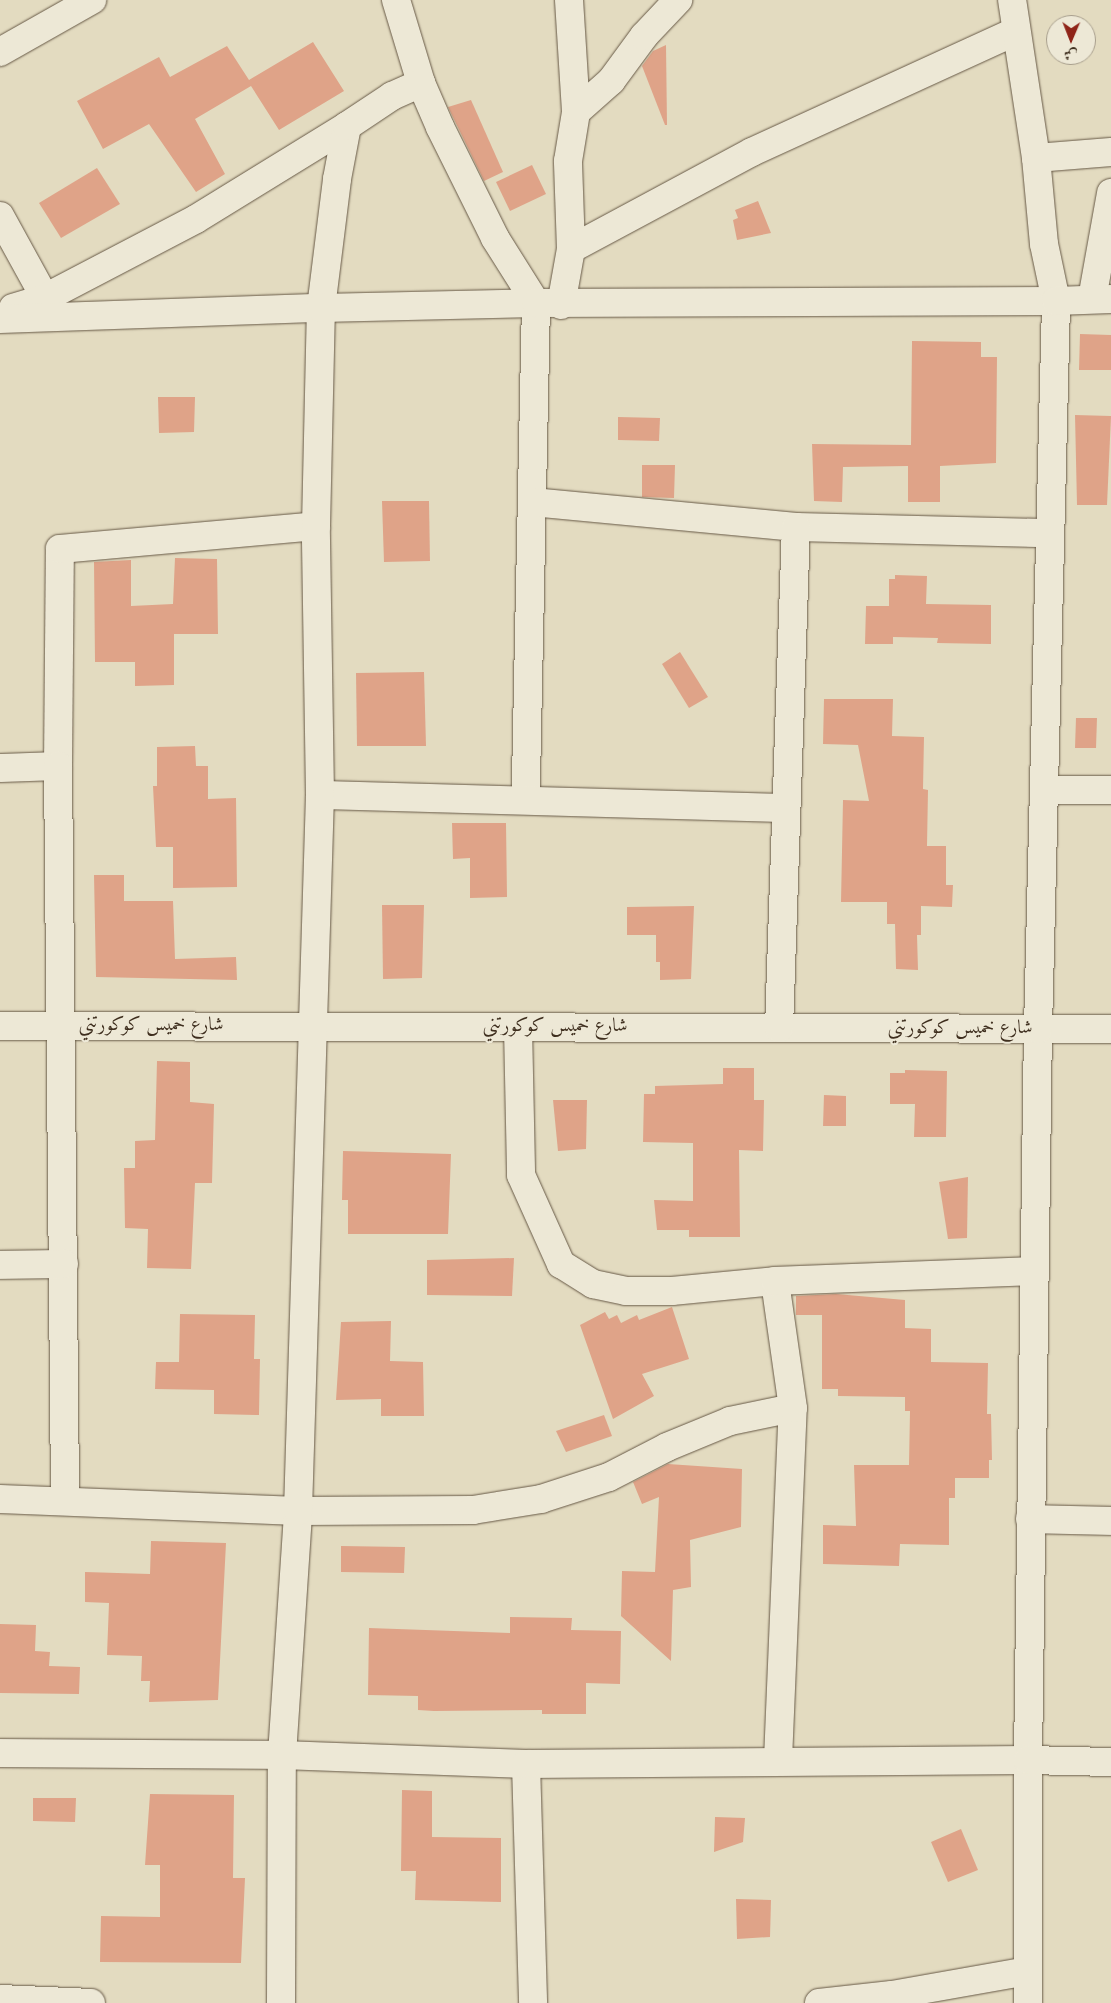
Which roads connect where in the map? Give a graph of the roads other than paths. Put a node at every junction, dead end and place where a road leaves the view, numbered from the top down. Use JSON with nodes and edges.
{"nodes":[{"id":1,"x":92,"y":0,"type":"edge"},
{"id":2,"x":396,"y":0,"type":"edge"},
{"id":3,"x":569,"y":0,"type":"edge"},
{"id":4,"x":678,"y":0,"type":"edge"},
{"id":5,"x":1012,"y":0,"type":"edge"},
{"id":6,"x":1016,"y":31,"type":"junction"},
{"id":7,"x":0,"y":52,"type":"edge"},
{"id":8,"x":421,"y":83,"type":"junction"},
{"id":9,"x":576,"y":112,"type":"junction"},
{"id":10,"x":347,"y":126,"type":"junction"},
{"id":11,"x":1111,"y":152,"type":"edge"},
{"id":12,"x":1036,"y":158,"type":"junction"},
{"id":13,"x":1111,"y":193,"type":"edge"},
{"id":14,"x":0,"y":216,"type":"edge"},
{"id":15,"x":572,"y":249,"type":"junction"},
{"id":16,"x":45,"y":298,"type":"junction"},
{"id":17,"x":1101,"y":299,"type":"edge"},
{"id":18,"x":1056,"y":301,"type":"junction"},
{"id":19,"x":548,"y":304,"type":"junction"},
{"id":20,"x":321,"y":308,"type":"junction"},
{"id":21,"x":0,"y":313,"type":"edge"},
{"id":22,"x":0,"y":319,"type":"edge"},
{"id":23,"x":532,"y":502,"type":"junction"},
{"id":24,"x":316,"y":526,"type":"junction"},
{"id":25,"x":796,"y":527,"type":"junction"},
{"id":26,"x":1050,"y":533,"type":"junction"},
{"id":27,"x":58,"y":766,"type":"junction"},
{"id":28,"x":0,"y":768,"type":"edge"},
{"id":29,"x":1044,"y":790,"type":"junction"},
{"id":30,"x":1111,"y":790,"type":"edge"},
{"id":31,"x":320,"y":795,"type":"junction"},
{"id":32,"x":526,"y":800,"type":"junction"},
{"id":33,"x":786,"y":808,"type":"junction"},
{"id":34,"x":0,"y":1026,"type":"edge"},
{"id":35,"x":61,"y":1026,"type":"junction"},
{"id":36,"x":312,"y":1026,"type":"junction"},
{"id":37,"x":518,"y":1027,"type":"junction"},
{"id":38,"x":779,"y":1028,"type":"junction"},
{"id":39,"x":1038,"y":1029,"type":"junction"},
{"id":40,"x":1111,"y":1029,"type":"edge"},
{"id":41,"x":64,"y":1264,"type":"junction"},
{"id":42,"x":0,"y":1265,"type":"edge"},
{"id":43,"x":1034,"y":1271,"type":"junction"},
{"id":44,"x":775,"y":1281,"type":"junction"},
{"id":45,"x":793,"y":1408,"type":"junction"},
{"id":46,"x":0,"y":1499,"type":"edge"},
{"id":47,"x":65,"y":1501,"type":"junction"},
{"id":48,"x":298,"y":1511,"type":"junction"},
{"id":49,"x":1030,"y":1519,"type":"junction"},
{"id":50,"x":1111,"y":1521,"type":"edge"},
{"id":51,"x":0,"y":1753,"type":"edge"},
{"id":52,"x":282,"y":1755,"type":"junction"},
{"id":53,"x":778,"y":1760,"type":"junction"},
{"id":54,"x":1028,"y":1760,"type":"junction"},
{"id":55,"x":1111,"y":1762,"type":"edge"},
{"id":56,"x":526,"y":1764,"type":"junction"},
{"id":57,"x":1028,"y":1971,"type":"junction"},
{"id":58,"x":0,"y":1999,"type":"edge"},
{"id":59,"x":91,"y":2003,"type":"edge"},
{"id":60,"x":281,"y":2003,"type":"edge"},
{"id":61,"x":533,"y":2003,"type":"edge"},
{"id":62,"x":819,"y":2003,"type":"edge"},
{"id":63,"x":1028,"y":2003,"type":"edge"}],
"edges":[{"from":1,"to":7,"type":"street"},
{"from":2,"to":8,"type":"street"},
{"from":3,"to":9,"type":"street"},
{"from":4,"to":9,"type":"street"},
{"from":5,"to":6,"type":"street"},
{"from":6,"to":12,"type":"street"},
{"from":6,"to":15,"type":"street"},
{"from":8,"to":10,"type":"street"},
{"from":8,"to":19,"type":"street"},
{"from":9,"to":15,"type":"street"},
{"from":10,"to":16,"type":"street"},
{"from":10,"to":20,"type":"street"},
{"from":11,"to":12,"type":"street"},
{"from":12,"to":18,"type":"street"},
{"from":13,"to":17,"type":"street"},
{"from":14,"to":16,"type":"street"},
{"from":15,"to":19,"type":"street"},
{"from":16,"to":21,"type":"street"},
{"from":17,"to":18,"type":"street"},
{"from":18,"to":19,"type":"street"},
{"from":18,"to":26,"type":"street"},
{"from":19,"to":20,"type":"street"},
{"from":19,"to":23,"type":"street"},
{"from":20,"to":22,"type":"street"},
{"from":20,"to":24,"type":"street"},
{"from":23,"to":25,"type":"street"},
{"from":23,"to":32,"type":"street"},
{"from":24,"to":27,"type":"street"},
{"from":24,"to":31,"type":"street"},
{"from":25,"to":26,"type":"street"},
{"from":25,"to":33,"type":"street"},
{"from":26,"to":29,"type":"street"},
{"from":27,"to":28,"type":"street"},
{"from":27,"to":35,"type":"street"},
{"from":29,"to":30,"type":"street"},
{"from":29,"to":39,"type":"street"},
{"from":31,"to":32,"type":"street"},
{"from":31,"to":36,"type":"street"},
{"from":32,"to":33,"type":"street"},
{"from":33,"to":38,"type":"street"},
{"from":34,"to":35,"type":"street","name":"شارع خميس كوكورتني"},
{"from":35,"to":36,"type":"street","name":"شارع خميس كوكورتني"},
{"from":35,"to":41,"type":"street"},
{"from":36,"to":37,"type":"street","name":"شارع خميس كوكورتني"},
{"from":36,"to":48,"type":"street"},
{"from":37,"to":38,"type":"street","name":"شارع خميس كوكورتني"},
{"from":37,"to":44,"type":"street"},
{"from":38,"to":39,"type":"street","name":"شارع خميس كوكورتني"},
{"from":39,"to":40,"type":"street","name":"شارع خميس كوكورتني"},
{"from":39,"to":43,"type":"street"},
{"from":41,"to":42,"type":"street"},
{"from":41,"to":47,"type":"street"},
{"from":43,"to":44,"type":"street"},
{"from":43,"to":49,"type":"street"},
{"from":44,"to":45,"type":"street"},
{"from":45,"to":48,"type":"street"},
{"from":45,"to":53,"type":"street"},
{"from":46,"to":47,"type":"street"},
{"from":47,"to":48,"type":"street"},
{"from":48,"to":52,"type":"street"},
{"from":49,"to":50,"type":"street"},
{"from":49,"to":54,"type":"street"},
{"from":51,"to":52,"type":"street"},
{"from":52,"to":56,"type":"street"},
{"from":52,"to":60,"type":"street"},
{"from":53,"to":54,"type":"street"},
{"from":53,"to":56,"type":"street"},
{"from":54,"to":55,"type":"street"},
{"from":54,"to":57,"type":"street"},
{"from":56,"to":61,"type":"street"},
{"from":57,"to":62,"type":"street"},
{"from":57,"to":63,"type":"street"},
{"from":58,"to":59,"type":"street"}]}
